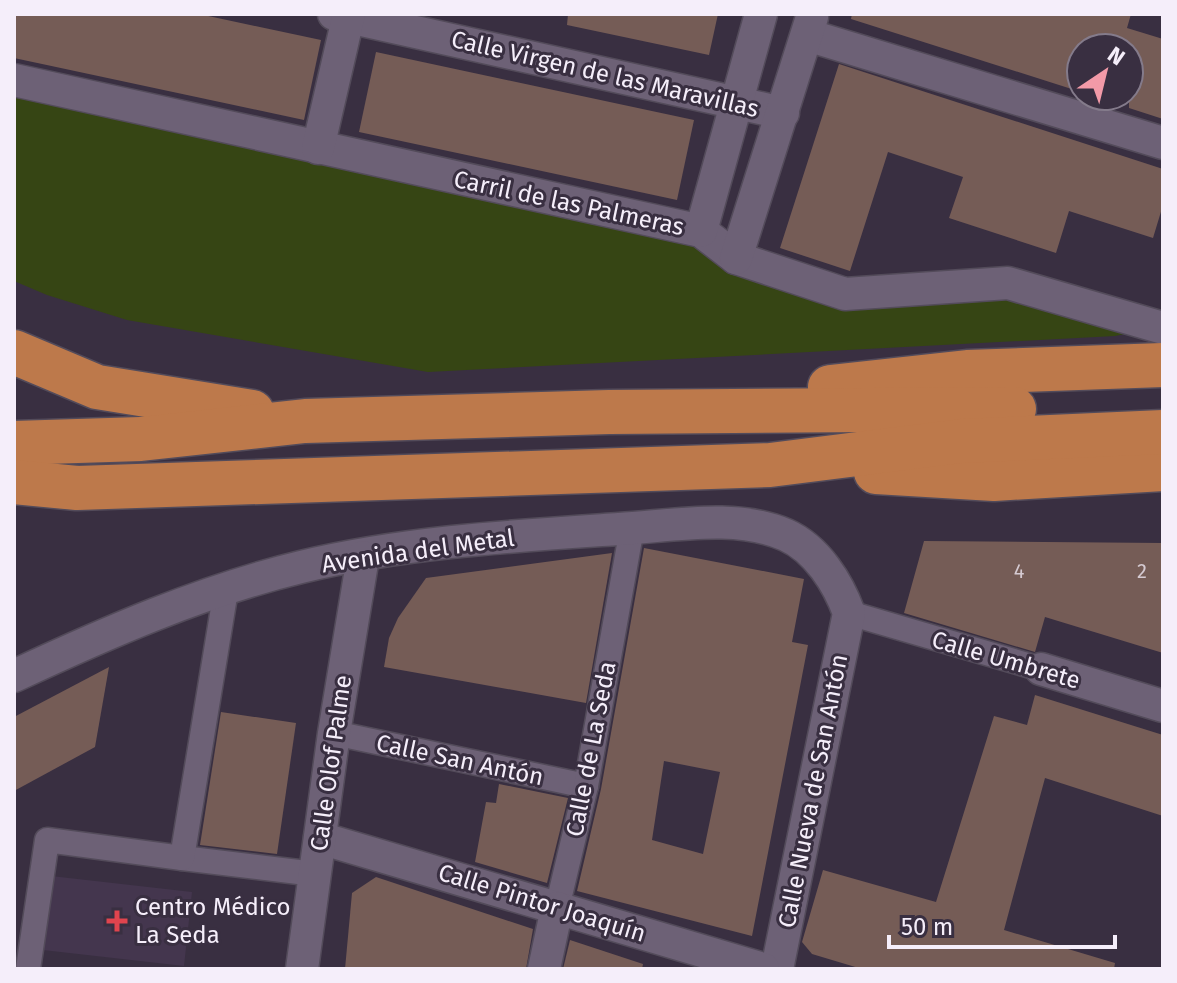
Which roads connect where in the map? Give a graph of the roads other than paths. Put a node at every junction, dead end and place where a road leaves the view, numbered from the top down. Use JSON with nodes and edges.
{"nodes":[{"id":1,"x":761,"y":14,"type":"edge"},
{"id":2,"x":344,"y":15,"type":"edge"},
{"id":3,"x":810,"y":24,"type":"edge"},
{"id":4,"x":14,"y":80,"type":"edge"},
{"id":5,"x":736,"y":103,"type":"junction"},
{"id":6,"x":783,"y":113,"type":"junction"},
{"id":7,"x":1163,"y":143,"type":"edge"},
{"id":8,"x":318,"y":148,"type":"junction"},
{"id":9,"x":701,"y":231,"type":"junction"},
{"id":10,"x":736,"y":258,"type":"junction"},
{"id":11,"x":1163,"y":336,"type":"edge"},
{"id":12,"x":14,"y":352,"type":"edge"},
{"id":13,"x":1163,"y":402,"type":"edge"},
{"id":14,"x":609,"y":412,"type":"junction"},
{"id":15,"x":305,"y":421,"type":"junction"},
{"id":16,"x":1163,"y":432,"type":"edge"},
{"id":17,"x":14,"y":443,"type":"edge"},
{"id":18,"x":770,"y":465,"type":"junction"},
{"id":19,"x":1163,"y":469,"type":"edge"},
{"id":20,"x":14,"y":482,"type":"edge"},
{"id":21,"x":77,"y":488,"type":"junction"},
{"id":22,"x":14,"y":515,"type":"edge"},
{"id":23,"x":632,"y":528,"type":"junction"},
{"id":24,"x":363,"y":557,"type":"junction"},
{"id":25,"x":226,"y":590,"type":"junction"},
{"id":26,"x":849,"y":613,"type":"junction"},
{"id":27,"x":1041,"y":669,"type":"joint"},
{"id":28,"x":14,"y":676,"type":"edge"},
{"id":29,"x":1163,"y":706,"type":"edge"},
{"id":30,"x":334,"y":733,"type":"junction"},
{"id":31,"x":586,"y":786,"type":"junction"},
{"id":32,"x":320,"y":838,"type":"junction"},
{"id":33,"x":182,"y":858,"type":"junction"},
{"id":34,"x":315,"y":874,"type":"junction"},
{"id":35,"x":557,"y":908,"type":"junction"},
{"id":36,"x":27,"y":968,"type":"edge"},
{"id":37,"x":302,"y":969,"type":"edge"},
{"id":38,"x":544,"y":969,"type":"edge"},
{"id":39,"x":763,"y":969,"type":"edge"},
{"id":40,"x":777,"y":969,"type":"edge"}],
"edges":[{"from":1,"to":5,"type":"street"},
{"from":2,"to":5,"type":"street","name":"Calle Virgen de las Maravillas"},
{"from":2,"to":8,"type":"street"},
{"from":3,"to":6,"type":"street"},
{"from":3,"to":7,"type":"street"},
{"from":4,"to":8,"type":"street","name":"Carril de las Palmeras"},
{"from":5,"to":6,"type":"street","name":"Calle Virgen de las Maravillas"},
{"from":5,"to":9,"type":"street"},
{"from":6,"to":10,"type":"street"},
{"from":8,"to":9,"type":"street","name":"Carril de las Palmeras"},
{"from":9,"to":10,"type":"street","name":"Carril de las Palmeras"},
{"from":10,"to":11,"type":"street","name":"Carril de las Palmeras"},
{"from":11,"to":14,"type":"highway"},
{"from":12,"to":15,"type":"highway"},
{"from":13,"to":14,"type":"highway"},
{"from":14,"to":15,"type":"highway"},
{"from":15,"to":17,"type":"highway"},
{"from":16,"to":18,"type":"highway"},
{"from":18,"to":19,"type":"highway"},
{"from":18,"to":21,"type":"highway"},
{"from":20,"to":21,"type":"highway"},
{"from":21,"to":22,"type":"highway"},
{"from":23,"to":24,"type":"street","name":"Avenida del Metal"},
{"from":23,"to":26,"type":"street","name":"Avenida del Metal"},
{"from":23,"to":31,"type":"street","name":"Calle de La Seda"},
{"from":24,"to":25,"type":"street","name":"Avenida del Metal"},
{"from":24,"to":30,"type":"street","name":"Calle Olof Palme"},
{"from":25,"to":28,"type":"street","name":"Avenida del Metal"},
{"from":25,"to":33,"type":"street"},
{"from":26,"to":27,"type":"street","name":"Calle Umbrete"},
{"from":26,"to":40,"type":"street","name":"Calle Nueva de San Antón"},
{"from":27,"to":29,"type":"street","name":"Calle Umbrete"},
{"from":30,"to":31,"type":"street","name":"Calle San Antón"},
{"from":30,"to":32,"type":"street","name":"Calle Olof Palme"},
{"from":31,"to":35,"type":"street","name":"Calle de La Seda"},
{"from":32,"to":34,"type":"street","name":"Calle Olof Palme"},
{"from":32,"to":35,"type":"street","name":"Calle Pintor Joaquín"},
{"from":33,"to":34,"type":"street"},
{"from":33,"to":36,"type":"street"},
{"from":34,"to":37,"type":"street","name":"Calle Olof Palme"},
{"from":35,"to":38,"type":"street","name":"Calle de La Seda"},
{"from":35,"to":39,"type":"street","name":"Calle Pintor Joaquín"}]}
